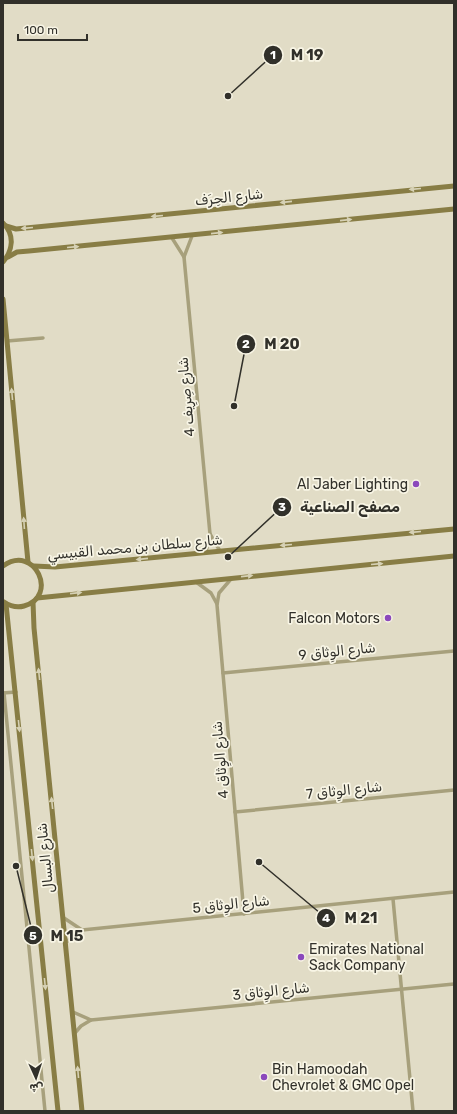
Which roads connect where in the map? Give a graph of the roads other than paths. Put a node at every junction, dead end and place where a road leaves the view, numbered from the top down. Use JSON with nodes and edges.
{"nodes":[{"id":1,"x":454,"y":186,"type":"edge"},
{"id":2,"x":454,"y":209,"type":"edge"},
{"id":3,"x":4,"y":225,"type":"edge"},
{"id":4,"x":192,"y":236,"type":"junction"},
{"id":5,"x":172,"y":238,"type":"junction"},
{"id":6,"x":8,"y":257,"type":"junction"},
{"id":7,"x":184,"y":257,"type":"junction"},
{"id":8,"x":3,"y":262,"type":"edge"},
{"id":9,"x":3,"y":299,"type":"edge"},
{"id":10,"x":43,"y":338,"type":"dead end"},
{"id":11,"x":7,"y":341,"type":"junction"},
{"id":12,"x":454,"y":529,"type":"edge"},
{"id":13,"x":210,"y":534,"type":"junction"},
{"id":14,"x":220,"y":551,"type":"junction"},
{"id":15,"x":206,"y":552,"type":"junction"},
{"id":16,"x":454,"y":556,"type":"edge"},
{"id":17,"x":28,"y":562,"type":"junction"},
{"id":18,"x":3,"y":566,"type":"edge"},
{"id":19,"x":34,"y":566,"type":"junction"},
{"id":20,"x":232,"y":578,"type":"junction"},
{"id":21,"x":195,"y":582,"type":"junction"},
{"id":22,"x":35,"y":600,"type":"junction"},
{"id":23,"x":4,"y":603,"type":"edge"},
{"id":24,"x":217,"y":605,"type":"junction"},
{"id":25,"x":454,"y":651,"type":"edge"},
{"id":26,"x":223,"y":673,"type":"junction"},
{"id":27,"x":16,"y":692,"type":"junction"},
{"id":28,"x":4,"y":693,"type":"edge"},
{"id":29,"x":454,"y":790,"type":"edge"},
{"id":30,"x":235,"y":812,"type":"junction"},
{"id":31,"x":454,"y":892,"type":"edge"},
{"id":32,"x":392,"y":899,"type":"junction"},
{"id":33,"x":244,"y":914,"type":"junction"},
{"id":34,"x":64,"y":918,"type":"junction"},
{"id":35,"x":82,"y":930,"type":"junction"},
{"id":36,"x":66,"y":942,"type":"junction"},
{"id":37,"x":454,"y":984,"type":"edge"},
{"id":38,"x":401,"y":989,"type":"junction"},
{"id":39,"x":72,"y":1012,"type":"junction"},
{"id":40,"x":90,"y":1020,"type":"junction"},
{"id":41,"x":74,"y":1034,"type":"junction"},
{"id":42,"x":45,"y":1111,"type":"edge"},
{"id":43,"x":58,"y":1111,"type":"edge"},
{"id":44,"x":82,"y":1111,"type":"edge"},
{"id":45,"x":414,"y":1111,"type":"edge"}],
"edges":[{"from":1,"to":3,"type":"street","name":"شارع الحِرَف","one_way":true},
{"from":4,"to":2,"type":"street","one_way":true},
{"from":3,"to":6,"type":"street"},
{"from":4,"to":5,"type":"street"},
{"from":4,"to":7,"type":"street","name":"شارع صِرِيف 4"},
{"from":6,"to":5,"type":"street","one_way":true},
{"from":5,"to":7,"type":"street","name":"شارع صِرِيف 4"},
{"from":6,"to":8,"type":"street"},
{"from":7,"to":13,"type":"street","name":"شارع صِرِيف 4"},
{"from":9,"to":11,"type":"street"},
{"from":10,"to":11,"type":"street"},
{"from":17,"to":11,"type":"street","one_way":true},
{"from":12,"to":14,"type":"street","name":"شارع سلطان بن محمد القبيسي","one_way":true},
{"from":13,"to":14,"type":"street","name":"شارع صِرِيف 4"},
{"from":13,"to":15,"type":"street","name":"شارع صِرِيف 4"},
{"from":14,"to":15,"type":"street","name":"شارع سلطان بن محمد القبيسي"},
{"from":15,"to":19,"type":"street","name":"شارع سلطان بن محمد القبيسي","one_way":true},
{"from":20,"to":16,"type":"street","one_way":true},
{"from":17,"to":18,"type":"street"},
{"from":17,"to":19,"type":"street"},
{"from":19,"to":22,"type":"street","name":"شارع البسال"},
{"from":20,"to":21,"type":"street"},
{"from":20,"to":24,"type":"street","name":"شارع الوِثاق 4"},
{"from":22,"to":21,"type":"street","one_way":true},
{"from":21,"to":24,"type":"street"},
{"from":22,"to":23,"type":"street"},
{"from":34,"to":22,"type":"street","name":"شارع البسال","one_way":true},
{"from":23,"to":27,"type":"street","name":"شارع البسال"},
{"from":24,"to":26,"type":"street","name":"شارع الوِثاق 4"},
{"from":25,"to":26,"type":"street","name":"شارع الوِثاق 9"},
{"from":26,"to":30,"type":"street","name":"شارع الوِثاق 4"},
{"from":27,"to":28,"type":"street"},
{"from":27,"to":43,"type":"street","name":"شارع البسال","one_way":true},
{"from":28,"to":42,"type":"street"},
{"from":29,"to":30,"type":"street","name":"شارع الوِثاق 7"},
{"from":30,"to":33,"type":"street","name":"شارع الوِثاق 4"},
{"from":31,"to":32,"type":"street","name":"شارع الوِثاق 5"},
{"from":32,"to":33,"type":"street","name":"شارع الوِثاق 5"},
{"from":32,"to":38,"type":"street"},
{"from":33,"to":35,"type":"street","name":"شارع الوِثاق 5"},
{"from":34,"to":35,"type":"street"},
{"from":34,"to":36,"type":"street","name":"شارع البسال"},
{"from":35,"to":36,"type":"street"},
{"from":36,"to":39,"type":"street","name":"شارع البسال"},
{"from":37,"to":38,"type":"street","name":"شارع الوِثاق 3"},
{"from":38,"to":40,"type":"street","name":"شارع الوِثاق 3"},
{"from":38,"to":45,"type":"street"},
{"from":39,"to":40,"type":"street","name":"شارع الوِثاق 3"},
{"from":39,"to":41,"type":"street","name":"شارع البسال"},
{"from":40,"to":41,"type":"street"},
{"from":44,"to":41,"type":"street","name":"شارع البسال","one_way":true}]}
